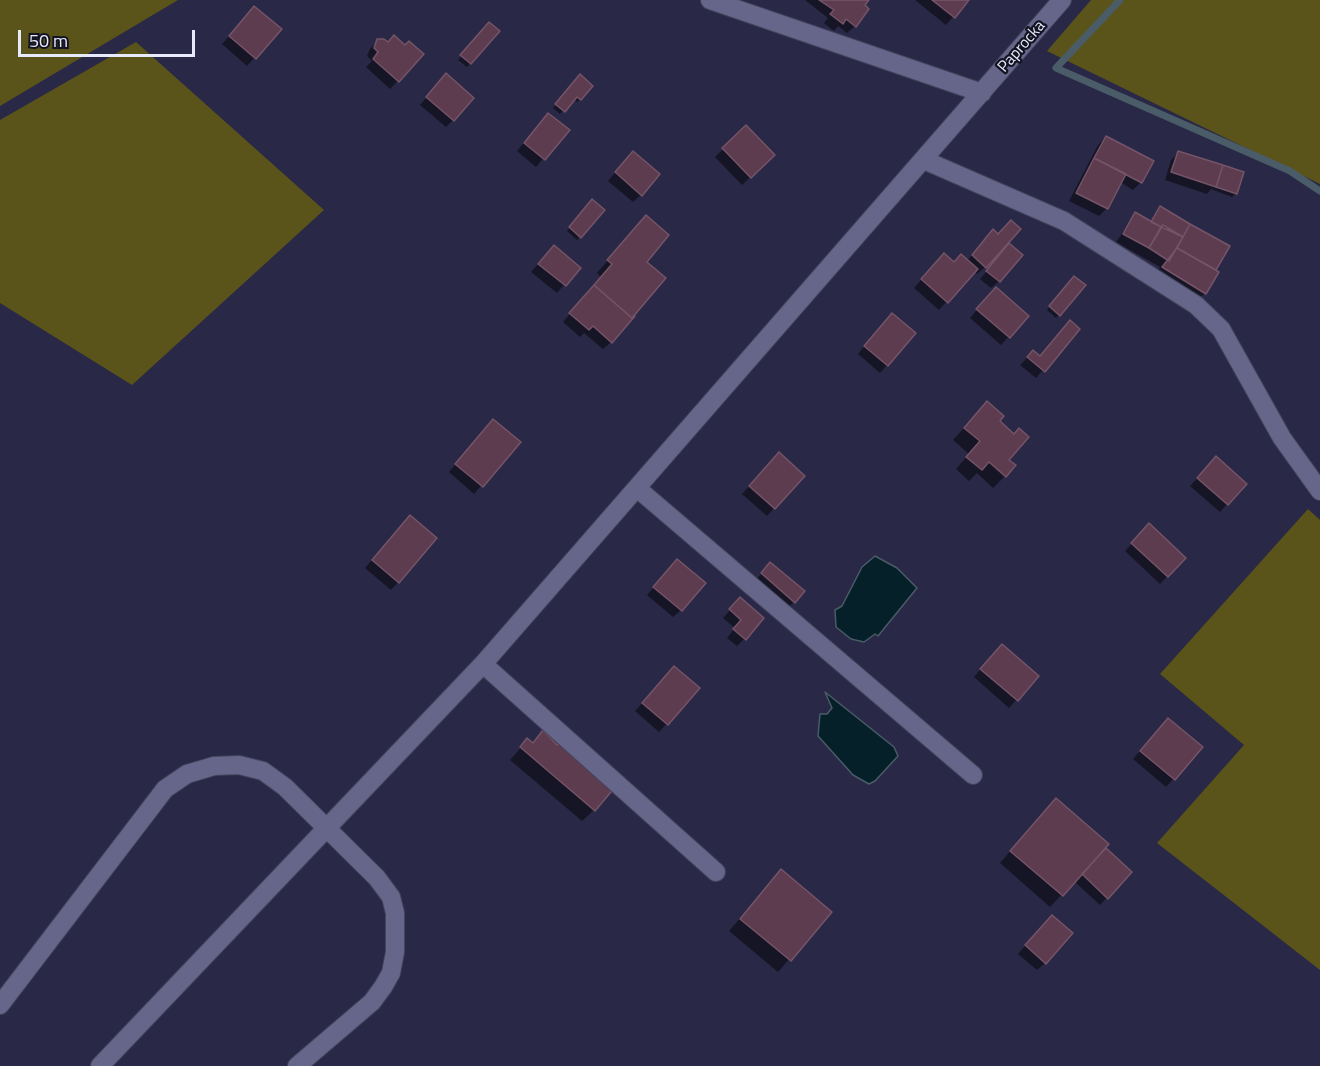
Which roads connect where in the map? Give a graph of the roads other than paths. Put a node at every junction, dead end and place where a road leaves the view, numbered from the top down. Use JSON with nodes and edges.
{"nodes":[{"id":1,"x":710,"y":0,"type":"edge"},
{"id":2,"x":1062,"y":0,"type":"edge"},
{"id":3,"x":981,"y":93,"type":"junction"},
{"id":4,"x":924,"y":160,"type":"junction"},
{"id":5,"x":638,"y":489,"type":"junction"},
{"id":6,"x":1320,"y":491,"type":"edge"},
{"id":7,"x":483,"y":664,"type":"junction"},
{"id":8,"x":973,"y":775,"type":"dead end"},
{"id":9,"x":327,"y":828,"type":"junction"},
{"id":10,"x":716,"y":872,"type":"dead end"},
{"id":11,"x":0,"y":1005,"type":"edge"},
{"id":12,"x":100,"y":1066,"type":"edge"},
{"id":13,"x":297,"y":1066,"type":"edge"}],
"edges":[{"from":1,"to":3,"type":"street"},
{"from":2,"to":3,"type":"street","name":"Paprocka"},
{"from":3,"to":4,"type":"street","name":"Paprocka"},
{"from":4,"to":5,"type":"street","name":"Paprocka"},
{"from":4,"to":6,"type":"street"},
{"from":5,"to":7,"type":"street","name":"Paprocka"},
{"from":5,"to":8,"type":"street"},
{"from":7,"to":9,"type":"street","name":"Paprocka"},
{"from":7,"to":10,"type":"street"},
{"from":9,"to":11,"type":"street"},
{"from":9,"to":12,"type":"street","name":"Paprocka"},
{"from":9,"to":13,"type":"street"}]}
